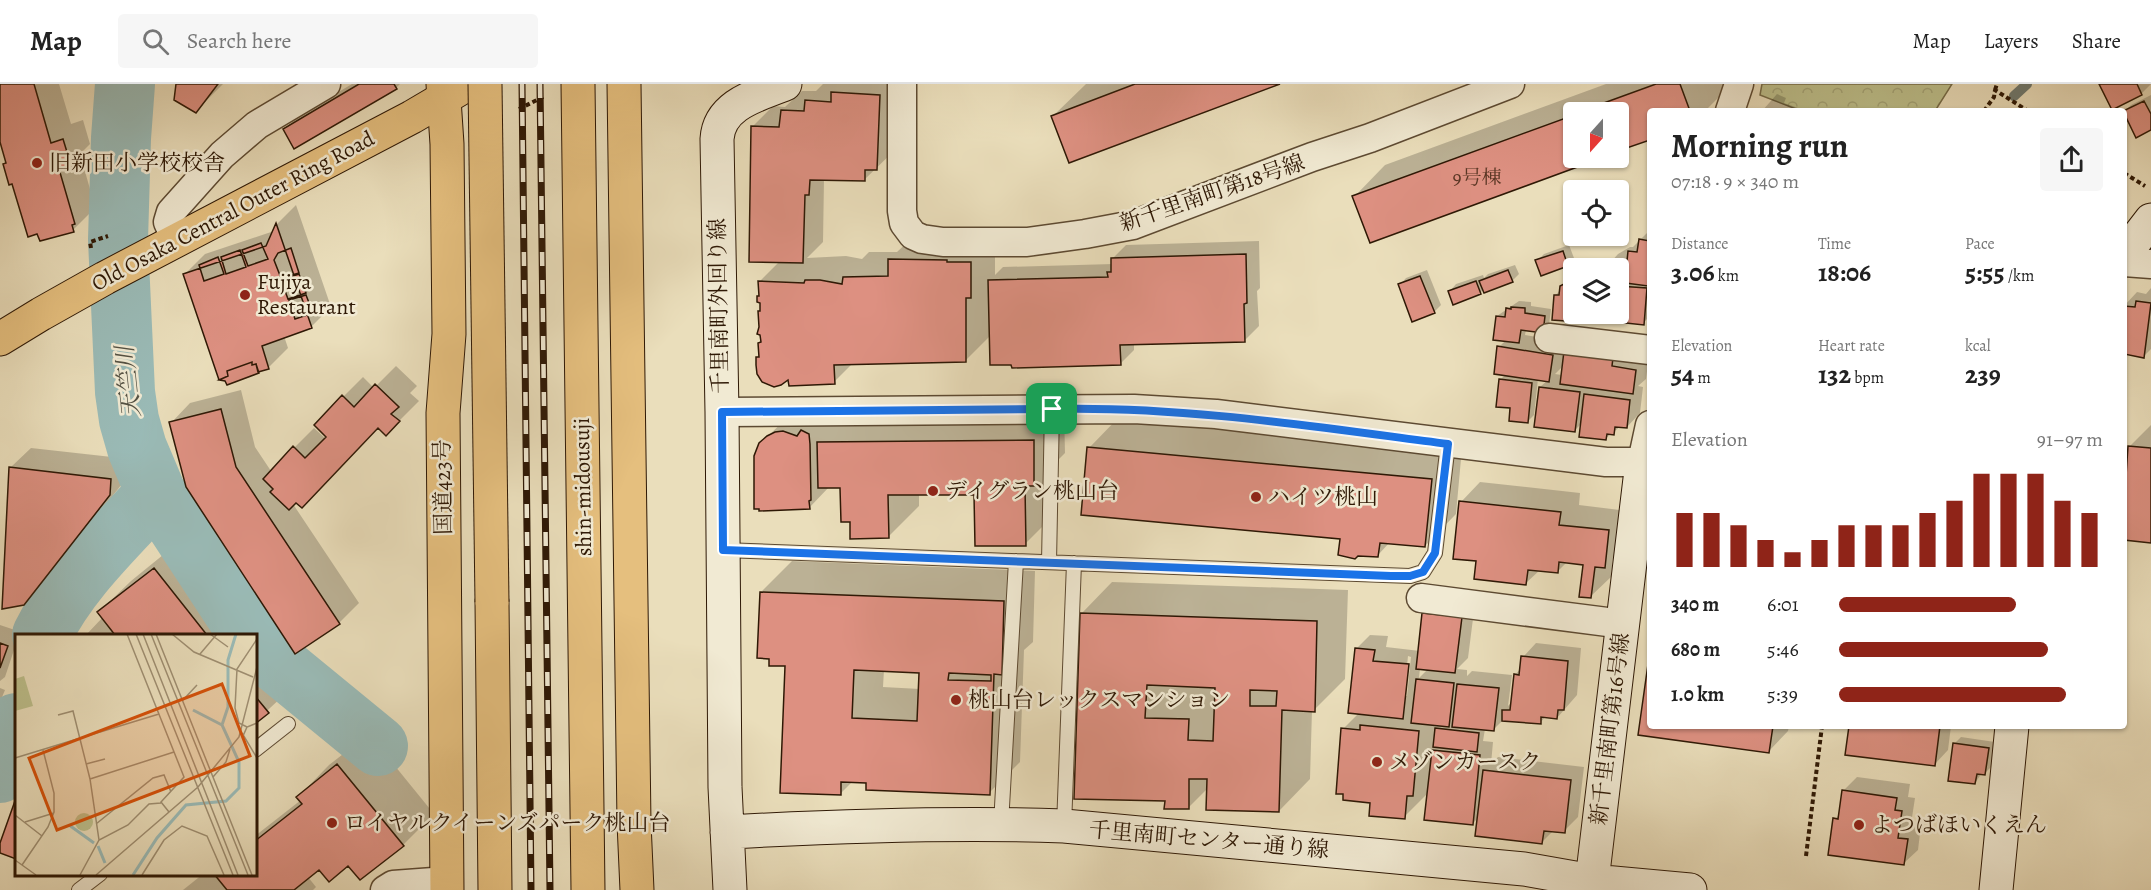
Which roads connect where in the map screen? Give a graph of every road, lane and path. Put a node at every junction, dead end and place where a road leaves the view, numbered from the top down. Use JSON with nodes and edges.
{"nodes":[{"id":1,"x":326,"y":84,"type":"edge"},
{"id":2,"x":485,"y":84,"type":"edge"},
{"id":3,"x":578,"y":84,"type":"edge"},
{"id":4,"x":624,"y":84,"type":"edge"},
{"id":5,"x":785,"y":84,"type":"edge"},
{"id":6,"x":902,"y":84,"type":"edge"},
{"id":7,"x":1510,"y":84,"type":"edge"},
{"id":8,"x":1739,"y":84,"type":"edge"},
{"id":9,"x":1997,"y":84,"type":"edge"},
{"id":10,"x":451,"y":89,"type":"edge"},
{"id":11,"x":1995,"y":90,"type":"junction"},
{"id":12,"x":1731,"y":108,"type":"edge"},
{"id":13,"x":1986,"y":108,"type":"edge"},
{"id":14,"x":2023,"y":108,"type":"edge"},
{"id":15,"x":2127,"y":177,"type":"edge"},
{"id":16,"x":2150,"y":205,"type":"edge"},
{"id":17,"x":176,"y":240,"type":"junction"},
{"id":18,"x":2127,"y":249,"type":"edge"},
{"id":19,"x":2127,"y":262,"type":"edge"},
{"id":20,"x":2151,"y":264,"type":"edge"},
{"id":21,"x":1549,"y":338,"type":"dead end"},
{"id":22,"x":0,"y":339,"type":"edge"},
{"id":23,"x":1647,"y":350,"type":"edge"},
{"id":24,"x":1052,"y":409,"type":"junction"},
{"id":25,"x":722,"y":412,"type":"junction"},
{"id":26,"x":1647,"y":439,"type":"edge"},
{"id":27,"x":1448,"y":444,"type":"junction"},
{"id":28,"x":1642,"y":462,"type":"junction"},
{"id":29,"x":723,"y":550,"type":"junction"},
{"id":30,"x":1016,"y":561,"type":"junction"},
{"id":31,"x":1049,"y":562,"type":"junction"},
{"id":32,"x":1074,"y":563,"type":"junction"},
{"id":33,"x":1421,"y":598,"type":"dead end"},
{"id":34,"x":1623,"y":624,"type":"junction"},
{"id":35,"x":288,"y":724,"type":"dead end"},
{"id":36,"x":1822,"y":729,"type":"edge"},
{"id":37,"x":2012,"y":729,"type":"edge"},
{"id":38,"x":256,"y":749,"type":"edge"},
{"id":39,"x":1001,"y":824,"type":"junction"},
{"id":40,"x":1064,"y":826,"type":"junction"},
{"id":41,"x":727,"y":832,"type":"junction"},
{"id":42,"x":1806,"y":856,"type":"dead end"},
{"id":43,"x":98,"y":875,"type":"edge"},
{"id":44,"x":1592,"y":885,"type":"edge"},
{"id":45,"x":447,"y":886,"type":"edge"},
{"id":46,"x":80,"y":890,"type":"edge"},
{"id":47,"x":385,"y":890,"type":"edge"},
{"id":48,"x":495,"y":890,"type":"edge"},
{"id":49,"x":588,"y":890,"type":"edge"},
{"id":50,"x":637,"y":890,"type":"edge"},
{"id":51,"x":730,"y":890,"type":"edge"},
{"id":52,"x":1690,"y":890,"type":"edge"},
{"id":53,"x":1996,"y":890,"type":"edge"}],
"edges":[{"from":1,"to":17,"type":"street"},
{"from":2,"to":48,"type":"main road","bridge":true},
{"from":3,"to":49,"type":"main road","name":"shin-midousuji"},
{"from":4,"to":50,"type":"main road"},
{"from":5,"to":25,"type":"street","name":"千里南町外回り線"},
{"from":6,"to":7,"type":"street","name":"新千里南町第18号線"},
{"from":8,"to":12,"type":"street"},
{"from":9,"to":11,"type":"path"},
{"from":10,"to":17,"type":"main road","name":"Old Osaka Central Outer Ring Road"},
{"from":10,"to":45,"type":"main road","name":"国道423号"},
{"from":11,"to":13,"type":"path"},
{"from":11,"to":14,"type":"path"},
{"from":15,"to":16,"type":"path"},
{"from":16,"to":18,"type":"street"},
{"from":17,"to":22,"type":"main road","name":"Old Osaka Central Outer Ring Road"},
{"from":19,"to":20,"type":"street"},
{"from":21,"to":23,"type":"street"},
{"from":24,"to":25,"type":"street"},
{"from":24,"to":27,"type":"street"},
{"from":24,"to":31,"type":"lane"},
{"from":25,"to":29,"type":"street","name":"千里南町外回り線"},
{"from":26,"to":28,"type":"street","name":"新千里南町第16号線"},
{"from":27,"to":28,"type":"street"},
{"from":27,"to":32,"type":"lane"},
{"from":28,"to":34,"type":"street","name":"新千里南町第16号線"},
{"from":29,"to":30,"type":"lane"},
{"from":29,"to":41,"type":"street","name":"千里南町外回り線"},
{"from":30,"to":31,"type":"lane"},
{"from":30,"to":39,"type":"lane"},
{"from":31,"to":32,"type":"lane"},
{"from":32,"to":40,"type":"lane"},
{"from":33,"to":34,"type":"street"},
{"from":34,"to":44,"type":"street","name":"新千里南町第16号線"},
{"from":35,"to":38,"type":"lane"},
{"from":36,"to":42,"type":"path"},
{"from":37,"to":53,"type":"street"},
{"from":39,"to":40,"type":"street","name":"千里南町センター通り線"},
{"from":39,"to":41,"type":"street","name":"千里南町センター通り線"},
{"from":40,"to":44,"type":"street","name":"千里南町センター通り線"},
{"from":41,"to":51,"type":"street","name":"千里南町外回り線"},
{"from":43,"to":46,"type":"lane"},
{"from":44,"to":52,"type":"street","name":"千里南町センター通り線"},
{"from":45,"to":47,"type":"street"}]}
